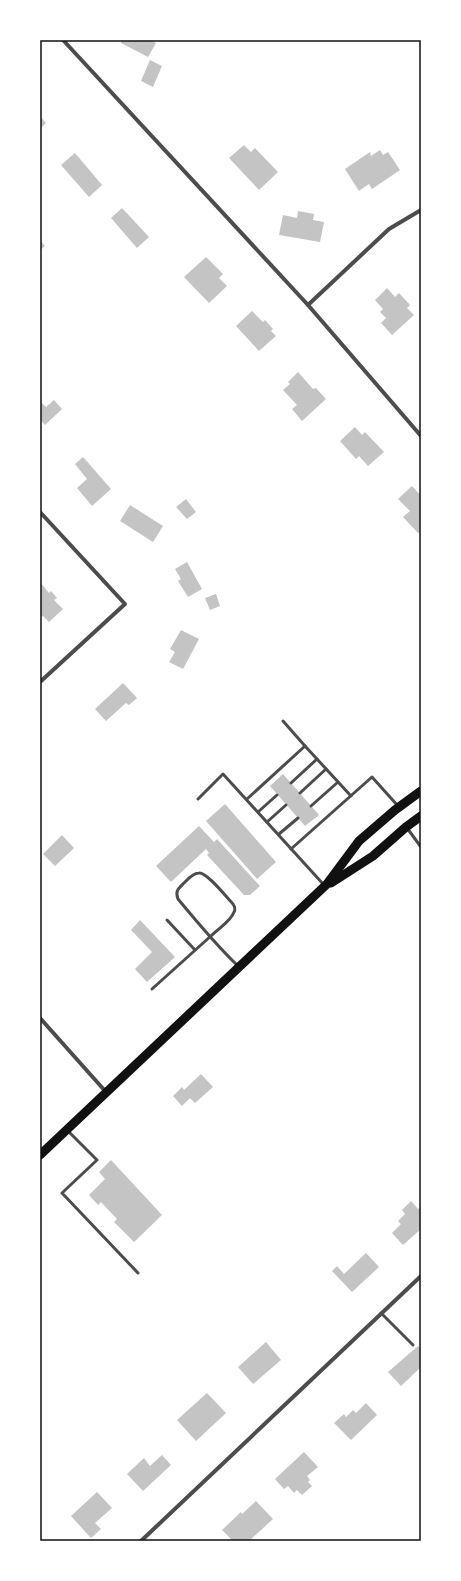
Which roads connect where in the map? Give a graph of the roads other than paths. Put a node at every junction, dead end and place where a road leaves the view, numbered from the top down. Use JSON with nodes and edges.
{"nodes":[{"id":1,"x":63,"y":40,"type":"edge"},
{"id":2,"x":421,"y":210,"type":"edge"},
{"id":3,"x":308,"y":305,"type":"junction"},
{"id":4,"x":421,"y":436,"type":"edge"},
{"id":5,"x":40,"y":512,"type":"edge"},
{"id":6,"x":40,"y":682,"type":"edge"},
{"id":7,"x":283,"y":721,"type":"dead end"},
{"id":8,"x":305,"y":746,"type":"junction"},
{"id":9,"x":317,"y":759,"type":"junction"},
{"id":10,"x":326,"y":769,"type":"junction"},
{"id":11,"x":338,"y":782,"type":"junction"},
{"id":12,"x":291,"y":783,"type":"dead end"},
{"id":13,"x":421,"y":791,"type":"edge"},
{"id":14,"x":300,"y":793,"type":"dead end"},
{"id":15,"x":277,"y":795,"type":"dead end"},
{"id":16,"x":351,"y":796,"type":"junction"},
{"id":17,"x":198,"y":798,"type":"dead end"},
{"id":18,"x":247,"y":799,"type":"junction"},
{"id":19,"x":286,"y":805,"type":"dead end"},
{"id":20,"x":311,"y":806,"type":"dead end"},
{"id":21,"x":399,"y":807,"type":"junction"},
{"id":22,"x":258,"y":812,"type":"junction"},
{"id":23,"x":421,"y":816,"type":"edge"},
{"id":24,"x":298,"y":818,"type":"dead end"},
{"id":25,"x":267,"y":822,"type":"junction"},
{"id":26,"x":406,"y":827,"type":"junction"},
{"id":27,"x":279,"y":834,"type":"junction"},
{"id":28,"x":421,"y":847,"type":"edge"},
{"id":29,"x":291,"y":849,"type":"junction"},
{"id":30,"x":325,"y":887,"type":"junction"},
{"id":31,"x":167,"y":920,"type":"dead end"},
{"id":32,"x":210,"y":937,"type":"junction"},
{"id":33,"x":195,"y":950,"type":"junction"},
{"id":34,"x":239,"y":967,"type":"junction"},
{"id":35,"x":152,"y":989,"type":"dead end"},
{"id":36,"x":40,"y":1018,"type":"edge"},
{"id":37,"x":106,"y":1092,"type":"junction"},
{"id":38,"x":67,"y":1130,"type":"junction"},
{"id":39,"x":40,"y":1155,"type":"edge"},
{"id":40,"x":138,"y":1273,"type":"dead end"},
{"id":41,"x":421,"y":1276,"type":"edge"},
{"id":42,"x":381,"y":1313,"type":"junction"},
{"id":43,"x":413,"y":1346,"type":"dead end"},
{"id":44,"x":141,"y":1541,"type":"edge"}],
"edges":[{"from":1,"to":3,"type":"street"},
{"from":2,"to":3,"type":"street"},
{"from":3,"to":4,"type":"street"},
{"from":5,"to":6,"type":"street"},
{"from":7,"to":8,"type":"lane"},
{"from":8,"to":9,"type":"lane"},
{"from":8,"to":18,"type":"lane"},
{"from":9,"to":10,"type":"lane"},
{"from":9,"to":12,"type":"lane"},
{"from":10,"to":11,"type":"lane"},
{"from":10,"to":14,"type":"lane"},
{"from":11,"to":16,"type":"lane"},
{"from":11,"to":20,"type":"lane"},
{"from":13,"to":21,"type":"main road"},
{"from":15,"to":22,"type":"lane"},
{"from":16,"to":21,"type":"lane"},
{"from":16,"to":29,"type":"lane"},
{"from":17,"to":18,"type":"lane"},
{"from":18,"to":22,"type":"lane"},
{"from":19,"to":25,"type":"lane"},
{"from":21,"to":30,"type":"main road"},
{"from":22,"to":25,"type":"lane"},
{"from":23,"to":26,"type":"main road"},
{"from":24,"to":27,"type":"lane"},
{"from":25,"to":27,"type":"lane"},
{"from":26,"to":28,"type":"lane"},
{"from":26,"to":30,"type":"main road"},
{"from":27,"to":29,"type":"lane"},
{"from":29,"to":30,"type":"lane"},
{"from":30,"to":34,"type":"main road"},
{"from":31,"to":33,"type":"lane"},
{"from":32,"to":32,"type":"lane"},
{"from":32,"to":33,"type":"lane"},
{"from":32,"to":34,"type":"lane"},
{"from":33,"to":35,"type":"lane"},
{"from":34,"to":37,"type":"main road"},
{"from":36,"to":37,"type":"street"},
{"from":37,"to":38,"type":"main road"},
{"from":38,"to":39,"type":"main road"},
{"from":38,"to":40,"type":"lane"},
{"from":41,"to":42,"type":"street"},
{"from":42,"to":43,"type":"lane"},
{"from":42,"to":44,"type":"street"}]}
